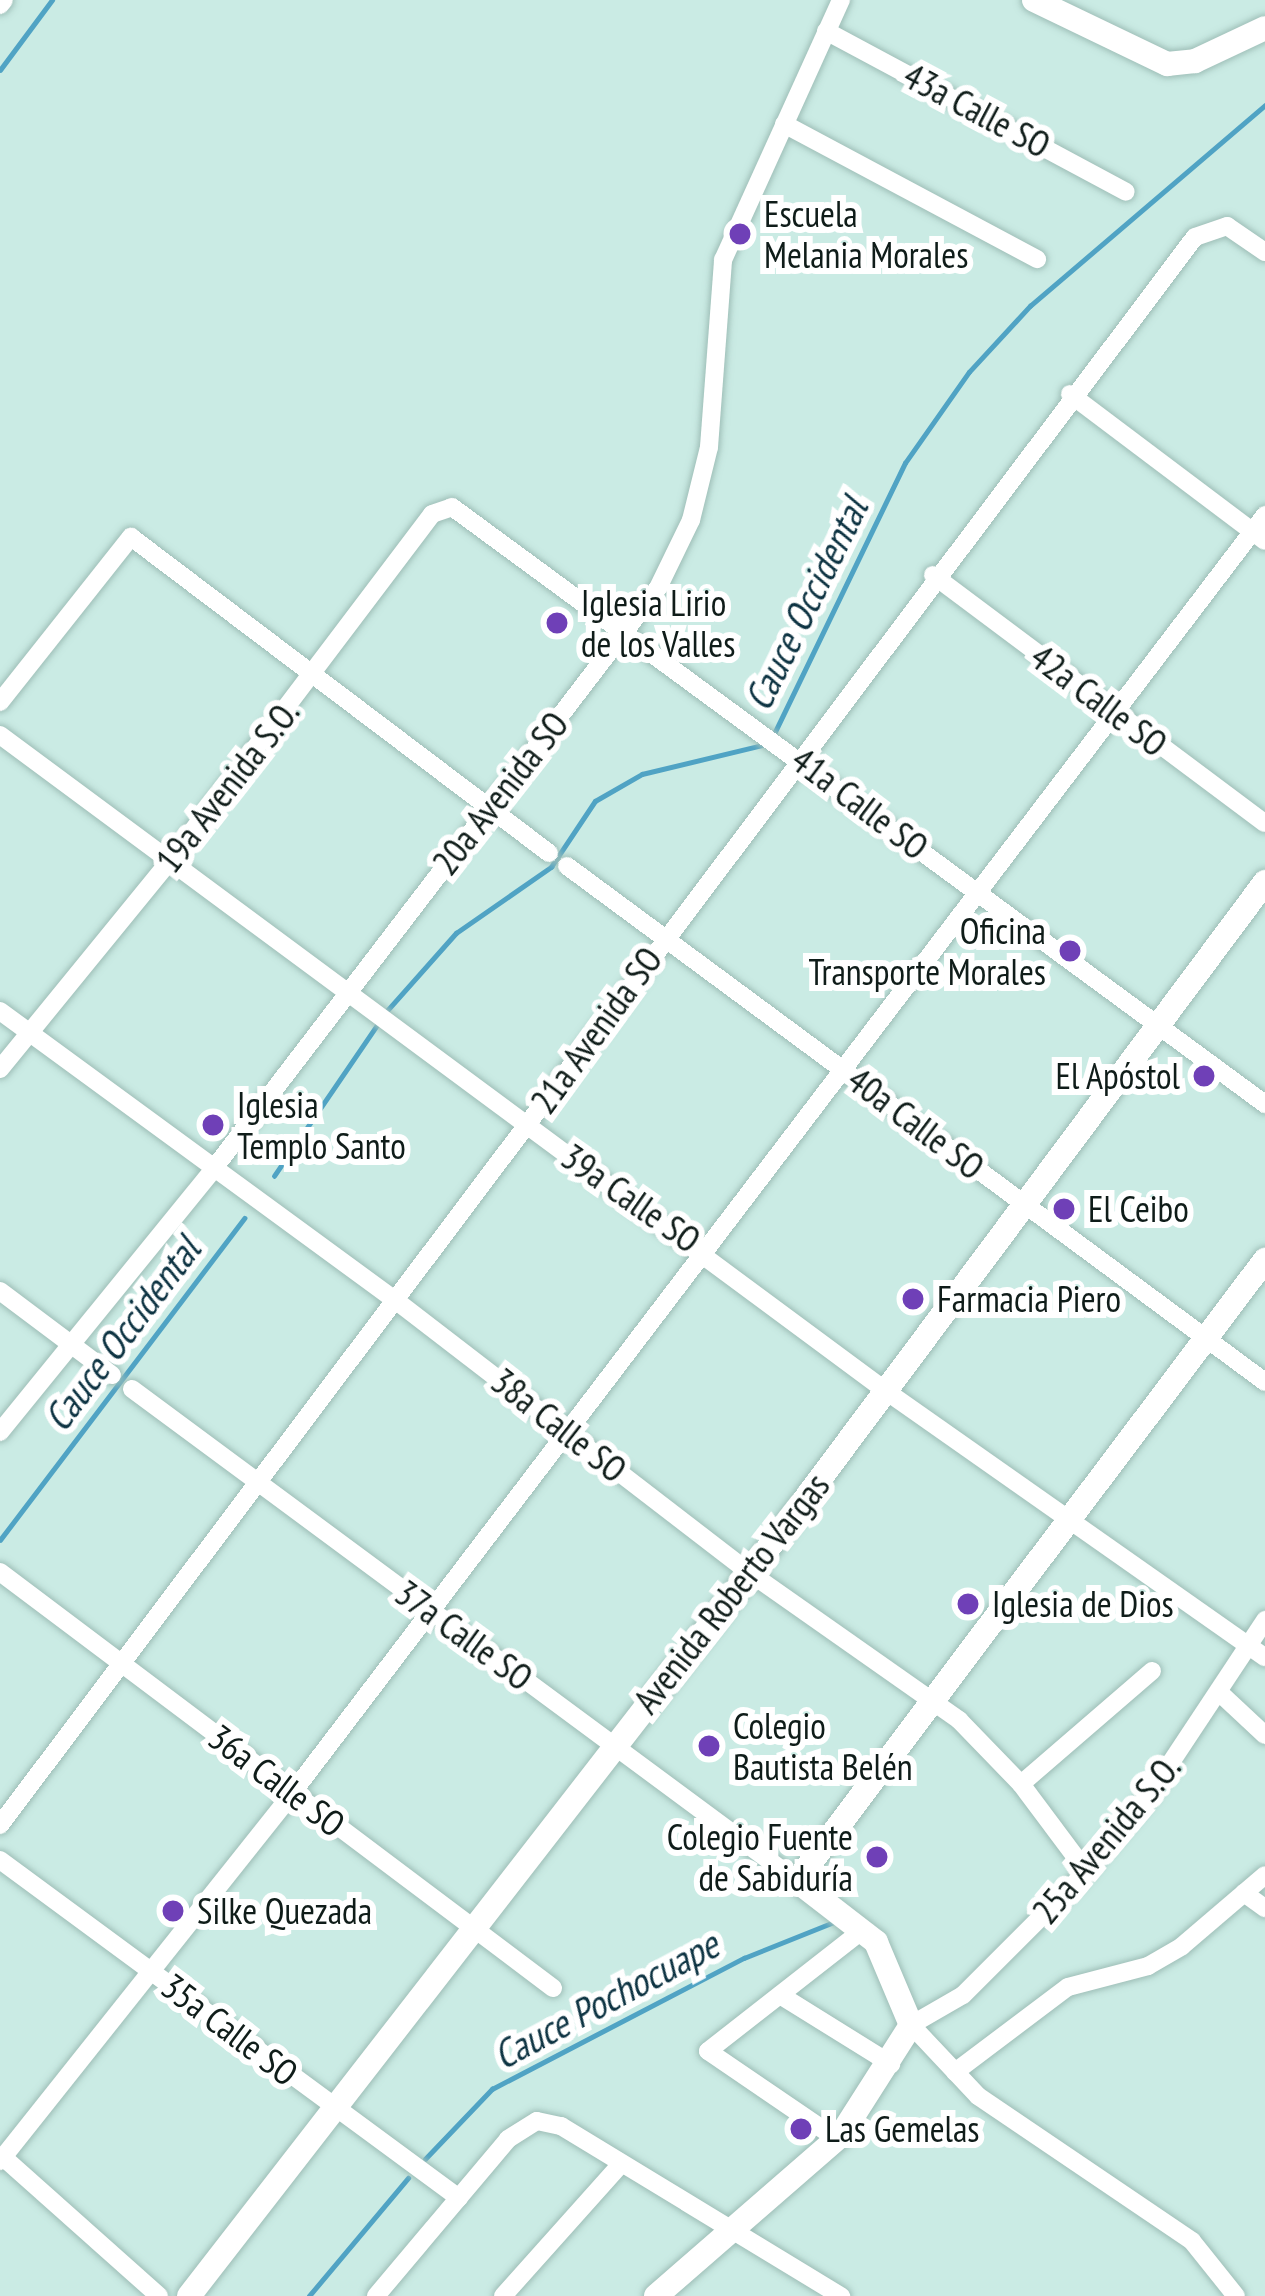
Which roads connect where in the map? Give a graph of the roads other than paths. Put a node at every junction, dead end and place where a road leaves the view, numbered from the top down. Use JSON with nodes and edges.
{"nodes":[{"id":1,"x":841,"y":0,"type":"edge"},
{"id":2,"x":1034,"y":0,"type":"edge"},
{"id":3,"x":1265,"y":28,"type":"edge"},
{"id":4,"x":826,"y":32,"type":"junction"},
{"id":5,"x":784,"y":124,"type":"junction"},
{"id":6,"x":1126,"y":192,"type":"dead end"},
{"id":7,"x":1265,"y":252,"type":"edge"},
{"id":8,"x":1037,"y":259,"type":"dead end"},
{"id":9,"x":1070,"y":394,"type":"junction"},
{"id":10,"x":452,"y":507,"type":"joint"},
{"id":11,"x":1265,"y":515,"type":"edge"},
{"id":12,"x":1259,"y":536,"type":"edge"},
{"id":13,"x":934,"y":575,"type":"junction"},
{"id":14,"x":625,"y":632,"type":"junction"},
{"id":15,"x":311,"y":678,"type":"junction"},
{"id":16,"x":0,"y":702,"type":"edge"},
{"id":17,"x":1116,"y":713,"type":"junction"},
{"id":18,"x":0,"y":735,"type":"edge"},
{"id":19,"x":800,"y":755,"type":"junction"},
{"id":20,"x":488,"y":808,"type":"junction"},
{"id":21,"x":1265,"y":823,"type":"edge"},
{"id":22,"x":549,"y":853,"type":"dead end"},
{"id":23,"x":172,"y":859,"type":"junction"},
{"id":24,"x":567,"y":866,"type":"dead end"},
{"id":25,"x":1265,"y":883,"type":"edge"},
{"id":26,"x":980,"y":892,"type":"junction"},
{"id":27,"x":664,"y":938,"type":"junction"},
{"id":28,"x":345,"y":990,"type":"junction"},
{"id":29,"x":0,"y":1011,"type":"edge"},
{"id":30,"x":1159,"y":1024,"type":"junction"},
{"id":31,"x":29,"y":1032,"type":"junction"},
{"id":32,"x":0,"y":1069,"type":"edge"},
{"id":33,"x":843,"y":1069,"type":"junction"},
{"id":34,"x":1265,"y":1104,"type":"edge"},
{"id":35,"x":527,"y":1124,"type":"junction"},
{"id":36,"x":215,"y":1167,"type":"junction"},
{"id":37,"x":1023,"y":1202,"type":"junction"},
{"id":38,"x":706,"y":1250,"type":"junction"},
{"id":39,"x":1265,"y":1260,"type":"edge"},
{"id":40,"x":0,"y":1291,"type":"edge"},
{"id":41,"x":394,"y":1299,"type":"junction"},
{"id":42,"x":1205,"y":1337,"type":"junction"},
{"id":43,"x":70,"y":1345,"type":"junction"},
{"id":44,"x":112,"y":1375,"type":"dead end"},
{"id":45,"x":1265,"y":1382,"type":"edge"},
{"id":46,"x":132,"y":1389,"type":"dead end"},
{"id":47,"x":886,"y":1391,"type":"junction"},
{"id":48,"x":565,"y":1429,"type":"junction"},
{"id":49,"x":0,"y":1432,"type":"edge"},
{"id":50,"x":257,"y":1484,"type":"junction"},
{"id":51,"x":1067,"y":1519,"type":"junction"},
{"id":52,"x":0,"y":1572,"type":"edge"},
{"id":53,"x":750,"y":1573,"type":"junction"},
{"id":54,"x":430,"y":1610,"type":"junction"},
{"id":55,"x":1265,"y":1620,"type":"edge"},
{"id":56,"x":1246,"y":1645,"type":"junction"},
{"id":57,"x":1265,"y":1657,"type":"edge"},
{"id":58,"x":123,"y":1664,"type":"junction"},
{"id":59,"x":1151,"y":1671,"type":"dead end"},
{"id":60,"x":1221,"y":1694,"type":"junction"},
{"id":61,"x":929,"y":1703,"type":"junction"},
{"id":62,"x":1265,"y":1735,"type":"edge"},
{"id":63,"x":614,"y":1744,"type":"junction"},
{"id":64,"x":1021,"y":1784,"type":"junction"},
{"id":65,"x":293,"y":1792,"type":"junction"},
{"id":66,"x":0,"y":1825,"type":"edge"},
{"id":67,"x":0,"y":1860,"type":"edge"},
{"id":68,"x":1086,"y":1871,"type":"junction"},
{"id":69,"x":1265,"y":1875,"type":"edge"},
{"id":70,"x":797,"y":1881,"type":"junction"},
{"id":71,"x":1244,"y":1893,"type":"junction"},
{"id":72,"x":1265,"y":1908,"type":"edge"},
{"id":73,"x":476,"y":1929,"type":"junction"},
{"id":74,"x":863,"y":1930,"type":"junction"},
{"id":75,"x":153,"y":1971,"type":"junction"},
{"id":76,"x":554,"y":1988,"type":"dead end"},
{"id":77,"x":780,"y":1995,"type":"junction"},
{"id":78,"x":911,"y":2024,"type":"junction"},
{"id":79,"x":891,"y":2064,"type":"junction"},
{"id":80,"x":955,"y":2072,"type":"junction"},
{"id":81,"x":334,"y":2108,"type":"junction"},
{"id":82,"x":837,"y":2139,"type":"junction"},
{"id":83,"x":2,"y":2159,"type":"edge"},
{"id":84,"x":620,"y":2165,"type":"junction"},
{"id":85,"x":459,"y":2198,"type":"junction"},
{"id":86,"x":730,"y":2232,"type":"junction"},
{"id":87,"x":159,"y":2296,"type":"edge"},
{"id":88,"x":189,"y":2296,"type":"edge"},
{"id":89,"x":376,"y":2296,"type":"edge"},
{"id":90,"x":503,"y":2296,"type":"edge"},
{"id":91,"x":656,"y":2296,"type":"edge"},
{"id":92,"x":841,"y":2296,"type":"edge"},
{"id":93,"x":1236,"y":2296,"type":"edge"}],
"edges":[{"from":1,"to":4,"type":"street","name":"20a Avenida SO"},
{"from":2,"to":3,"type":"street"},
{"from":4,"to":5,"type":"street","name":"20a Avenida SO"},
{"from":4,"to":6,"type":"street","name":"43a Calle SO"},
{"from":5,"to":8,"type":"street"},
{"from":5,"to":14,"type":"street","name":"20a Avenida SO"},
{"from":7,"to":9,"type":"street","name":"21a Avenida SO"},
{"from":9,"to":12,"type":"street"},
{"from":9,"to":13,"type":"street","name":"21a Avenida SO"},
{"from":10,"to":14,"type":"street","name":"41a Calle SO"},
{"from":10,"to":15,"type":"street","name":"19a Avenida S.O."},
{"from":11,"to":12,"type":"street"},
{"from":12,"to":17,"type":"street"},
{"from":13,"to":17,"type":"street","name":"42a Calle SO"},
{"from":13,"to":19,"type":"street","name":"21a Avenida SO"},
{"from":14,"to":19,"type":"street","name":"41a Calle SO"},
{"from":14,"to":20,"type":"street","name":"20a Avenida SO"},
{"from":15,"to":16,"type":"street"},
{"from":15,"to":20,"type":"street"},
{"from":15,"to":23,"type":"street","name":"19a Avenida S.O."},
{"from":17,"to":21,"type":"street","name":"42a Calle SO"},
{"from":17,"to":26,"type":"street"},
{"from":18,"to":23,"type":"street","name":"39a Calle SO"},
{"from":19,"to":26,"type":"street","name":"41a Calle SO"},
{"from":19,"to":27,"type":"street","name":"21a Avenida SO"},
{"from":20,"to":22,"type":"street"},
{"from":20,"to":28,"type":"street","name":"20a Avenida SO"},
{"from":23,"to":28,"type":"street","name":"39a Calle SO"},
{"from":23,"to":31,"type":"street","name":"19a Avenida S.O."},
{"from":24,"to":27,"type":"street","name":"40a Calle SO"},
{"from":25,"to":30,"type":"street","name":"Avenida Roberto Vargas"},
{"from":26,"to":30,"type":"street","name":"41a Calle SO"},
{"from":26,"to":33,"type":"street"},
{"from":27,"to":33,"type":"street","name":"40a Calle SO"},
{"from":27,"to":35,"type":"street","name":"21a Avenida SO"},
{"from":28,"to":35,"type":"street","name":"39a Calle SO"},
{"from":28,"to":36,"type":"street","name":"20a Avenida SO"},
{"from":29,"to":31,"type":"street","name":"38a Calle SO"},
{"from":30,"to":34,"type":"street","name":"41a Calle SO"},
{"from":30,"to":37,"type":"street","name":"Avenida Roberto Vargas"},
{"from":31,"to":32,"type":"street","name":"19a Avenida S.O."},
{"from":31,"to":36,"type":"street","name":"38a Calle SO"},
{"from":33,"to":37,"type":"street","name":"40a Calle SO"},
{"from":33,"to":38,"type":"street"},
{"from":35,"to":38,"type":"street","name":"39a Calle SO"},
{"from":35,"to":41,"type":"street","name":"21a Avenida SO"},
{"from":36,"to":41,"type":"street","name":"38a Calle SO"},
{"from":36,"to":43,"type":"street","name":"20a Avenida SO"},
{"from":37,"to":42,"type":"street","name":"40a Calle SO"},
{"from":37,"to":47,"type":"street","name":"Avenida Roberto Vargas"},
{"from":38,"to":47,"type":"street","name":"39a Calle SO"},
{"from":38,"to":48,"type":"street"},
{"from":39,"to":42,"type":"street"},
{"from":40,"to":43,"type":"street"},
{"from":41,"to":48,"type":"street","name":"38a Calle SO"},
{"from":41,"to":50,"type":"street","name":"21a Avenida SO"},
{"from":42,"to":45,"type":"street","name":"40a Calle SO"},
{"from":42,"to":51,"type":"street"},
{"from":43,"to":44,"type":"street"},
{"from":43,"to":49,"type":"street","name":"20a Avenida SO"},
{"from":46,"to":50,"type":"street","name":"37a Calle SO"},
{"from":47,"to":51,"type":"street","name":"39a Calle SO"},
{"from":47,"to":53,"type":"street","name":"Avenida Roberto Vargas"},
{"from":48,"to":53,"type":"street","name":"38a Calle SO"},
{"from":48,"to":54,"type":"street"},
{"from":50,"to":54,"type":"street","name":"37a Calle SO"},
{"from":50,"to":58,"type":"street","name":"21a Avenida SO"},
{"from":51,"to":56,"type":"street","name":"39a Calle SO"},
{"from":51,"to":61,"type":"street"},
{"from":52,"to":58,"type":"street","name":"36a Calle SO"},
{"from":53,"to":61,"type":"street","name":"38a Calle SO"},
{"from":53,"to":63,"type":"street","name":"Avenida Roberto Vargas"},
{"from":54,"to":63,"type":"street","name":"37a Calle SO"},
{"from":54,"to":65,"type":"street"},
{"from":55,"to":56,"type":"street","name":"25a Avenida S.O."},
{"from":56,"to":57,"type":"street","name":"39a Calle SO"},
{"from":56,"to":60,"type":"street","name":"25a Avenida S.O."},
{"from":58,"to":65,"type":"street","name":"36a Calle SO"},
{"from":58,"to":66,"type":"street","name":"21a Avenida SO"},
{"from":59,"to":64,"type":"street"},
{"from":60,"to":62,"type":"street"},
{"from":60,"to":68,"type":"street","name":"25a Avenida S.O."},
{"from":61,"to":64,"type":"street","name":"38a Calle SO"},
{"from":61,"to":70,"type":"street"},
{"from":63,"to":70,"type":"street","name":"37a Calle SO"},
{"from":63,"to":73,"type":"street","name":"Avenida Roberto Vargas"},
{"from":64,"to":68,"type":"street","name":"38a Calle SO"},
{"from":65,"to":73,"type":"street","name":"36a Calle SO"},
{"from":65,"to":75,"type":"street"},
{"from":67,"to":75,"type":"street","name":"35a Calle SO"},
{"from":68,"to":78,"type":"street","name":"25a Avenida S.O."},
{"from":69,"to":71,"type":"street"},
{"from":70,"to":74,"type":"street"},
{"from":71,"to":72,"type":"street"},
{"from":71,"to":80,"type":"street"},
{"from":73,"to":76,"type":"street","name":"36a Calle SO"},
{"from":73,"to":81,"type":"street","name":"Avenida Roberto Vargas"},
{"from":74,"to":77,"type":"street"},
{"from":74,"to":78,"type":"street"},
{"from":75,"to":81,"type":"street","name":"35a Calle SO"},
{"from":75,"to":83,"type":"street"},
{"from":77,"to":79,"type":"street"},
{"from":77,"to":82,"type":"street"},
{"from":78,"to":79,"type":"street"},
{"from":78,"to":80,"type":"street"},
{"from":79,"to":82,"type":"street"},
{"from":80,"to":93,"type":"street"},
{"from":81,"to":85,"type":"street","name":"35a Calle SO"},
{"from":81,"to":88,"type":"street","name":"Avenida Roberto Vargas"},
{"from":82,"to":86,"type":"street"},
{"from":83,"to":87,"type":"street"},
{"from":84,"to":85,"type":"street"},
{"from":84,"to":86,"type":"street"},
{"from":84,"to":90,"type":"street"},
{"from":85,"to":89,"type":"street"},
{"from":86,"to":91,"type":"street"},
{"from":86,"to":92,"type":"street"}]}
